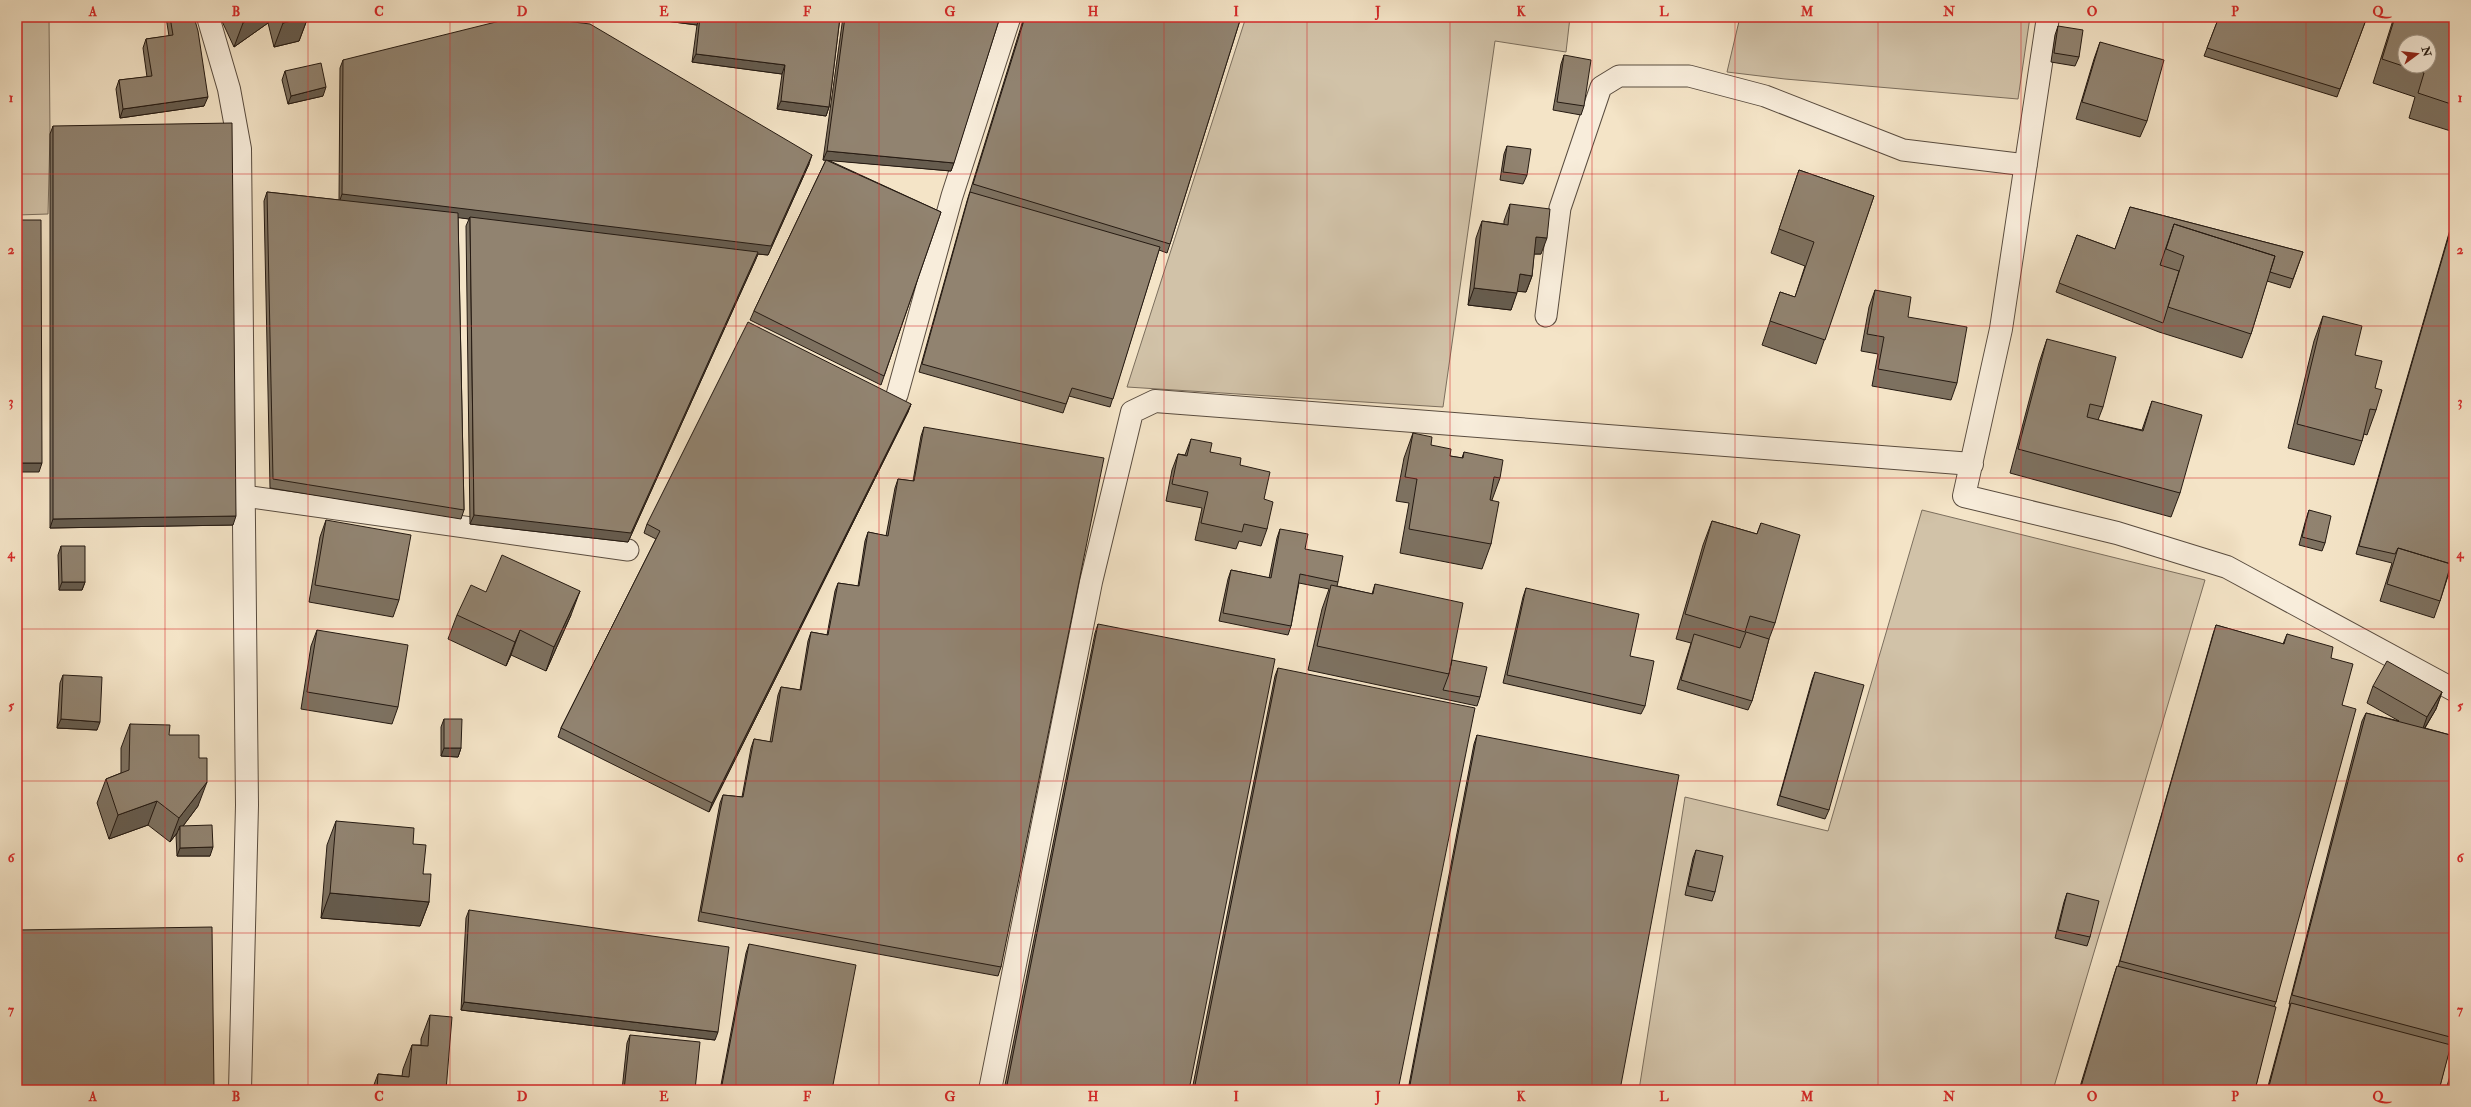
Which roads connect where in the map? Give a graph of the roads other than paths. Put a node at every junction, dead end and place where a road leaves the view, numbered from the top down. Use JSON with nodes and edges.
{"nodes":[{"id":1,"x":208,"y":17,"type":"edge"},
{"id":2,"x":1010,"y":17,"type":"edge"},
{"id":3,"x":2048,"y":17,"type":"edge"},
{"id":4,"x":2026,"y":165,"type":"junction"},
{"id":5,"x":1546,"y":316,"type":"dead end"},
{"id":6,"x":897,"y":395,"type":"edge"},
{"id":7,"x":1972,"y":464,"type":"junction"},
{"id":8,"x":244,"y":496,"type":"junction"},
{"id":9,"x":628,"y":550,"type":"dead end"},
{"id":10,"x":2454,"y":690,"type":"edge"},
{"id":11,"x":240,"y":1090,"type":"edge"},
{"id":12,"x":990,"y":1090,"type":"edge"}],
"edges":[{"from":1,"to":8,"type":"street"},
{"from":2,"to":6,"type":"lane"},
{"from":3,"to":4,"type":"street"},
{"from":4,"to":5,"type":"lane"},
{"from":4,"to":7,"type":"street"},
{"from":7,"to":10,"type":"street"},
{"from":7,"to":12,"type":"street"},
{"from":8,"to":9,"type":"lane"},
{"from":8,"to":11,"type":"street"}]}
